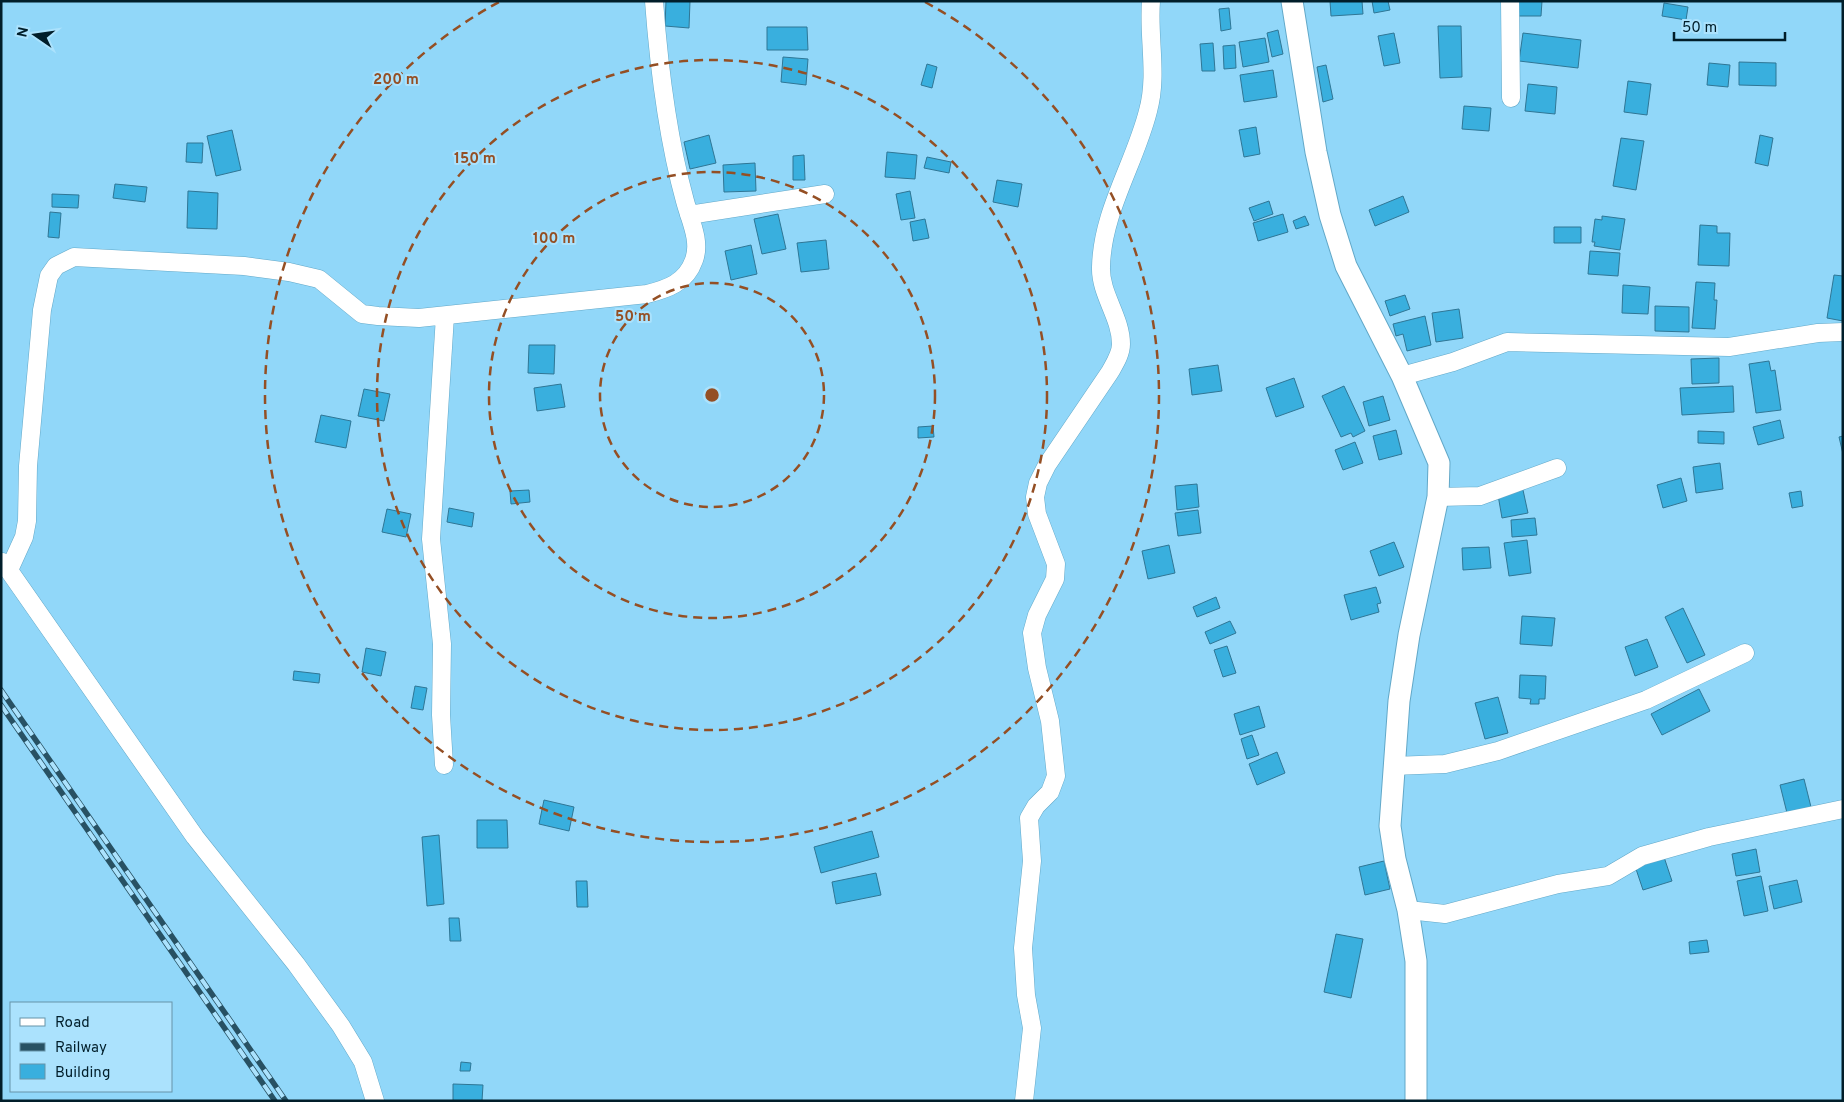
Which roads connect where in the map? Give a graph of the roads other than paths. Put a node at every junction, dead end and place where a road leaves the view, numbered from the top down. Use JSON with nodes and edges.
{"nodes":[{"id":1,"x":654,"y":1,"type":"edge"},
{"id":2,"x":1151,"y":1,"type":"edge"},
{"id":3,"x":1292,"y":1,"type":"edge"},
{"id":4,"x":1510,"y":1,"type":"edge"},
{"id":5,"x":1511,"y":98,"type":"dead end"},
{"id":6,"x":825,"y":194,"type":"dead end"},
{"id":7,"x":689,"y":215,"type":"junction"},
{"id":8,"x":445,"y":316,"type":"junction"},
{"id":9,"x":1843,"y":332,"type":"edge"},
{"id":10,"x":1402,"y":376,"type":"junction"},
{"id":11,"x":1557,"y":468,"type":"dead end"},
{"id":12,"x":1438,"y":497,"type":"junction"},
{"id":13,"x":5,"y":564,"type":"edge"},
{"id":14,"x":1744,"y":653,"type":"dead end"},
{"id":15,"x":444,"y":765,"type":"dead end"},
{"id":16,"x":1393,"y":766,"type":"junction"},
{"id":17,"x":1843,"y":809,"type":"edge"},
{"id":18,"x":1408,"y":910,"type":"junction"},
{"id":19,"x":375,"y":1101,"type":"edge"},
{"id":20,"x":1024,"y":1101,"type":"edge"},
{"id":21,"x":1416,"y":1101,"type":"edge"}],
"edges":[{"from":1,"to":7,"type":"street"},
{"from":2,"to":20,"type":"street"},
{"from":3,"to":10,"type":"street"},
{"from":4,"to":5,"type":"street"},
{"from":6,"to":7,"type":"street"},
{"from":7,"to":8,"type":"street"},
{"from":8,"to":13,"type":"street"},
{"from":8,"to":15,"type":"street"},
{"from":9,"to":10,"type":"street"},
{"from":10,"to":12,"type":"street"},
{"from":11,"to":12,"type":"street"},
{"from":12,"to":16,"type":"street"},
{"from":13,"to":19,"type":"street"},
{"from":14,"to":16,"type":"street"},
{"from":16,"to":18,"type":"street"},
{"from":17,"to":18,"type":"street"},
{"from":18,"to":21,"type":"street"}]}
